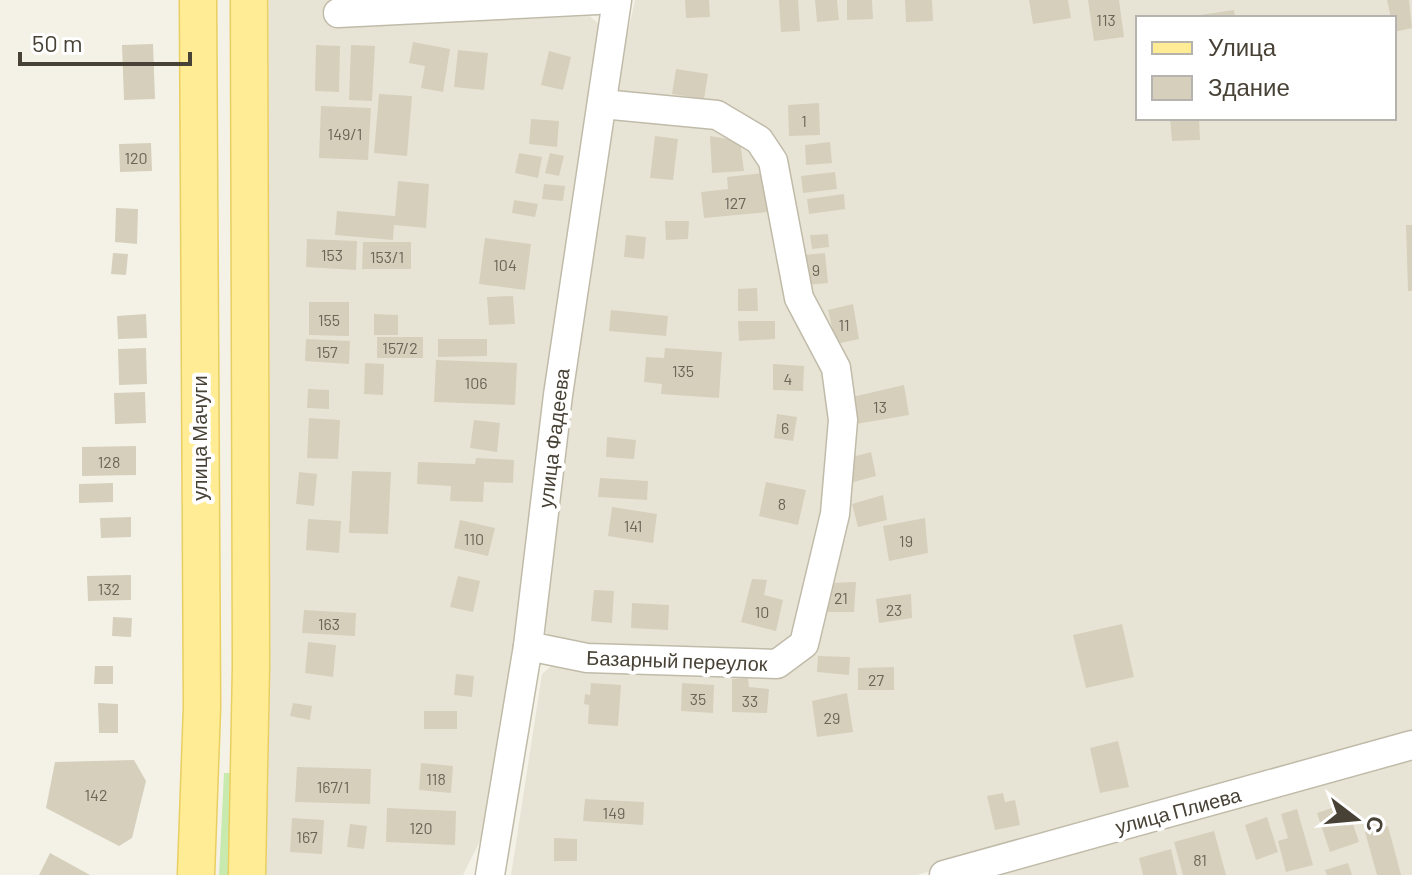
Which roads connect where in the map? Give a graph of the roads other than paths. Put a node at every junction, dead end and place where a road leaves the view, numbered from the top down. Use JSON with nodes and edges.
{"nodes":[{"id":1,"x":198,"y":0,"type":"edge"},
{"id":2,"x":249,"y":0,"type":"edge"},
{"id":3,"x":597,"y":0,"type":"edge"},
{"id":4,"x":617,"y":0,"type":"edge"},
{"id":5,"x":338,"y":13,"type":"dead end"},
{"id":6,"x":250,"y":98,"type":"junction"},
{"id":7,"x":602,"y":104,"type":"junction"},
{"id":8,"x":199,"y":114,"type":"junction"},
{"id":9,"x":199,"y":487,"type":"junction"},
{"id":10,"x":249,"y":495,"type":"junction"},
{"id":11,"x":528,"y":646,"type":"junction"},
{"id":12,"x":1412,"y":745,"type":"edge"},
{"id":13,"x":196,"y":875,"type":"edge"},
{"id":14,"x":247,"y":875,"type":"edge"},
{"id":15,"x":490,"y":875,"type":"edge"},
{"id":16,"x":944,"y":875,"type":"edge"}],
"edges":[{"from":1,"to":8,"type":"main road","name":"улица Мачуги"},
{"from":2,"to":6,"type":"main road"},
{"from":3,"to":5,"type":"street"},
{"from":4,"to":7,"type":"street","name":"улица Фадеева"},
{"from":6,"to":8,"type":"main road"},
{"from":6,"to":10,"type":"main road"},
{"from":7,"to":11,"type":"street","name":"улица Фадеева"},
{"from":7,"to":11,"type":"street","name":"Базарный переулок"},
{"from":8,"to":9,"type":"main road","name":"улица Мачуги"},
{"from":9,"to":10,"type":"main road"},
{"from":9,"to":13,"type":"main road","name":"улица Мачуги"},
{"from":10,"to":14,"type":"main road"},
{"from":11,"to":15,"type":"street","name":"улица Фадеева"},
{"from":12,"to":16,"type":"street","name":"улица Плиева"}]}
